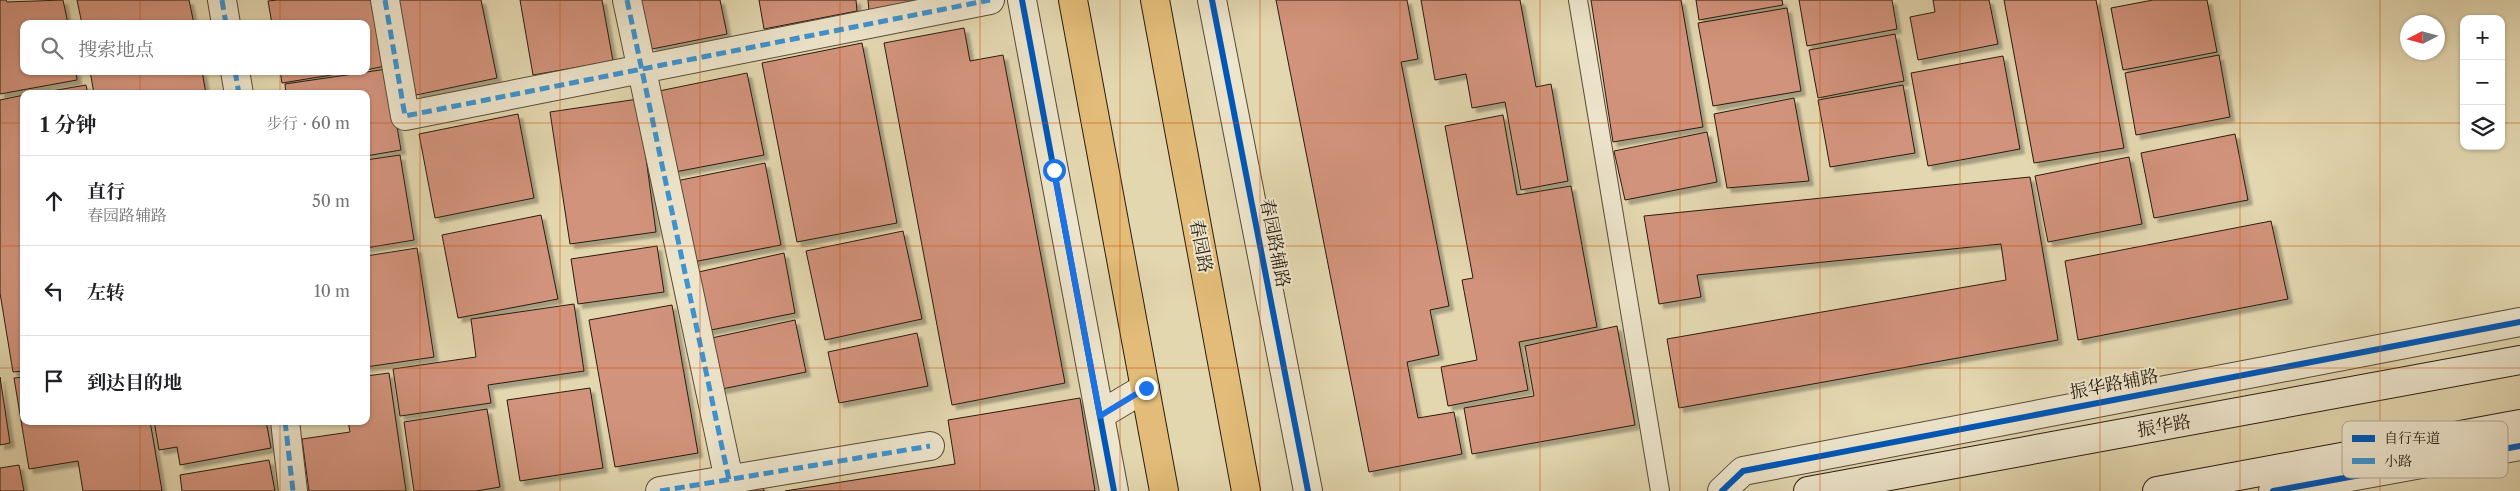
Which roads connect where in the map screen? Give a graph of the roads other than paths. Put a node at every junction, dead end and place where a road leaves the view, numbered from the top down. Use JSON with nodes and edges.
{"nodes":[{"id":1,"x":222,"y":0,"type":"edge"},
{"id":2,"x":385,"y":0,"type":"edge"},
{"id":3,"x":627,"y":0,"type":"edge"},
{"id":4,"x":990,"y":0,"type":"edge"},
{"id":5,"x":1022,"y":0,"type":"edge"},
{"id":6,"x":1074,"y":0,"type":"edge"},
{"id":7,"x":1155,"y":0,"type":"edge"},
{"id":8,"x":1212,"y":0,"type":"edge"},
{"id":9,"x":1578,"y":0,"type":"edge"},
{"id":10,"x":225,"y":20,"type":"edge"},
{"id":11,"x":641,"y":69,"type":"junction"},
{"id":12,"x":236,"y":75,"type":"edge"},
{"id":13,"x":238,"y":90,"type":"edge"},
{"id":14,"x":2520,"y":322,"type":"edge"},
{"id":15,"x":2520,"y":360,"type":"edge"},
{"id":16,"x":1146,"y":388,"type":"junction"},
{"id":17,"x":1100,"y":416,"type":"junction"},
{"id":18,"x":285,"y":425,"type":"edge"},
{"id":19,"x":930,"y":446,"type":"dead end"},
{"id":20,"x":2342,"y":457,"type":"edge"},
{"id":21,"x":2344,"y":478,"type":"edge"},
{"id":22,"x":729,"y":480,"type":"junction"},
{"id":23,"x":293,"y":491,"type":"edge"},
{"id":24,"x":660,"y":491,"type":"edge"},
{"id":25,"x":1114,"y":491,"type":"edge"},
{"id":26,"x":1164,"y":491,"type":"edge"},
{"id":27,"x":1246,"y":491,"type":"edge"},
{"id":28,"x":1308,"y":491,"type":"edge"},
{"id":29,"x":1660,"y":491,"type":"edge"},
{"id":30,"x":1722,"y":491,"type":"edge"},
{"id":31,"x":1808,"y":491,"type":"edge"},
{"id":32,"x":2157,"y":491,"type":"edge"},
{"id":33,"x":2273,"y":491,"type":"edge"}],
"edges":[{"from":1,"to":10,"type":"street"},
{"from":2,"to":11,"type":"street"},
{"from":3,"to":11,"type":"street"},
{"from":4,"to":11,"type":"street"},
{"from":5,"to":17,"type":"street"},
{"from":6,"to":16,"type":"main road"},
{"from":7,"to":27,"type":"main road","name":"春园路"},
{"from":8,"to":28,"type":"street","name":"春园路辅路"},
{"from":9,"to":29,"type":"lane"},
{"from":11,"to":22,"type":"street"},
{"from":12,"to":13,"type":"street"},
{"from":14,"to":30,"type":"street","name":"振华路辅路"},
{"from":15,"to":31,"type":"street","name":"振华路"},
{"from":16,"to":17,"type":"street"},
{"from":16,"to":26,"type":"main road"},
{"from":17,"to":25,"type":"street"},
{"from":18,"to":23,"type":"street"},
{"from":19,"to":22,"type":"street"},
{"from":20,"to":32,"type":"street"},
{"from":21,"to":33,"type":"street"},
{"from":22,"to":24,"type":"street"}]}
